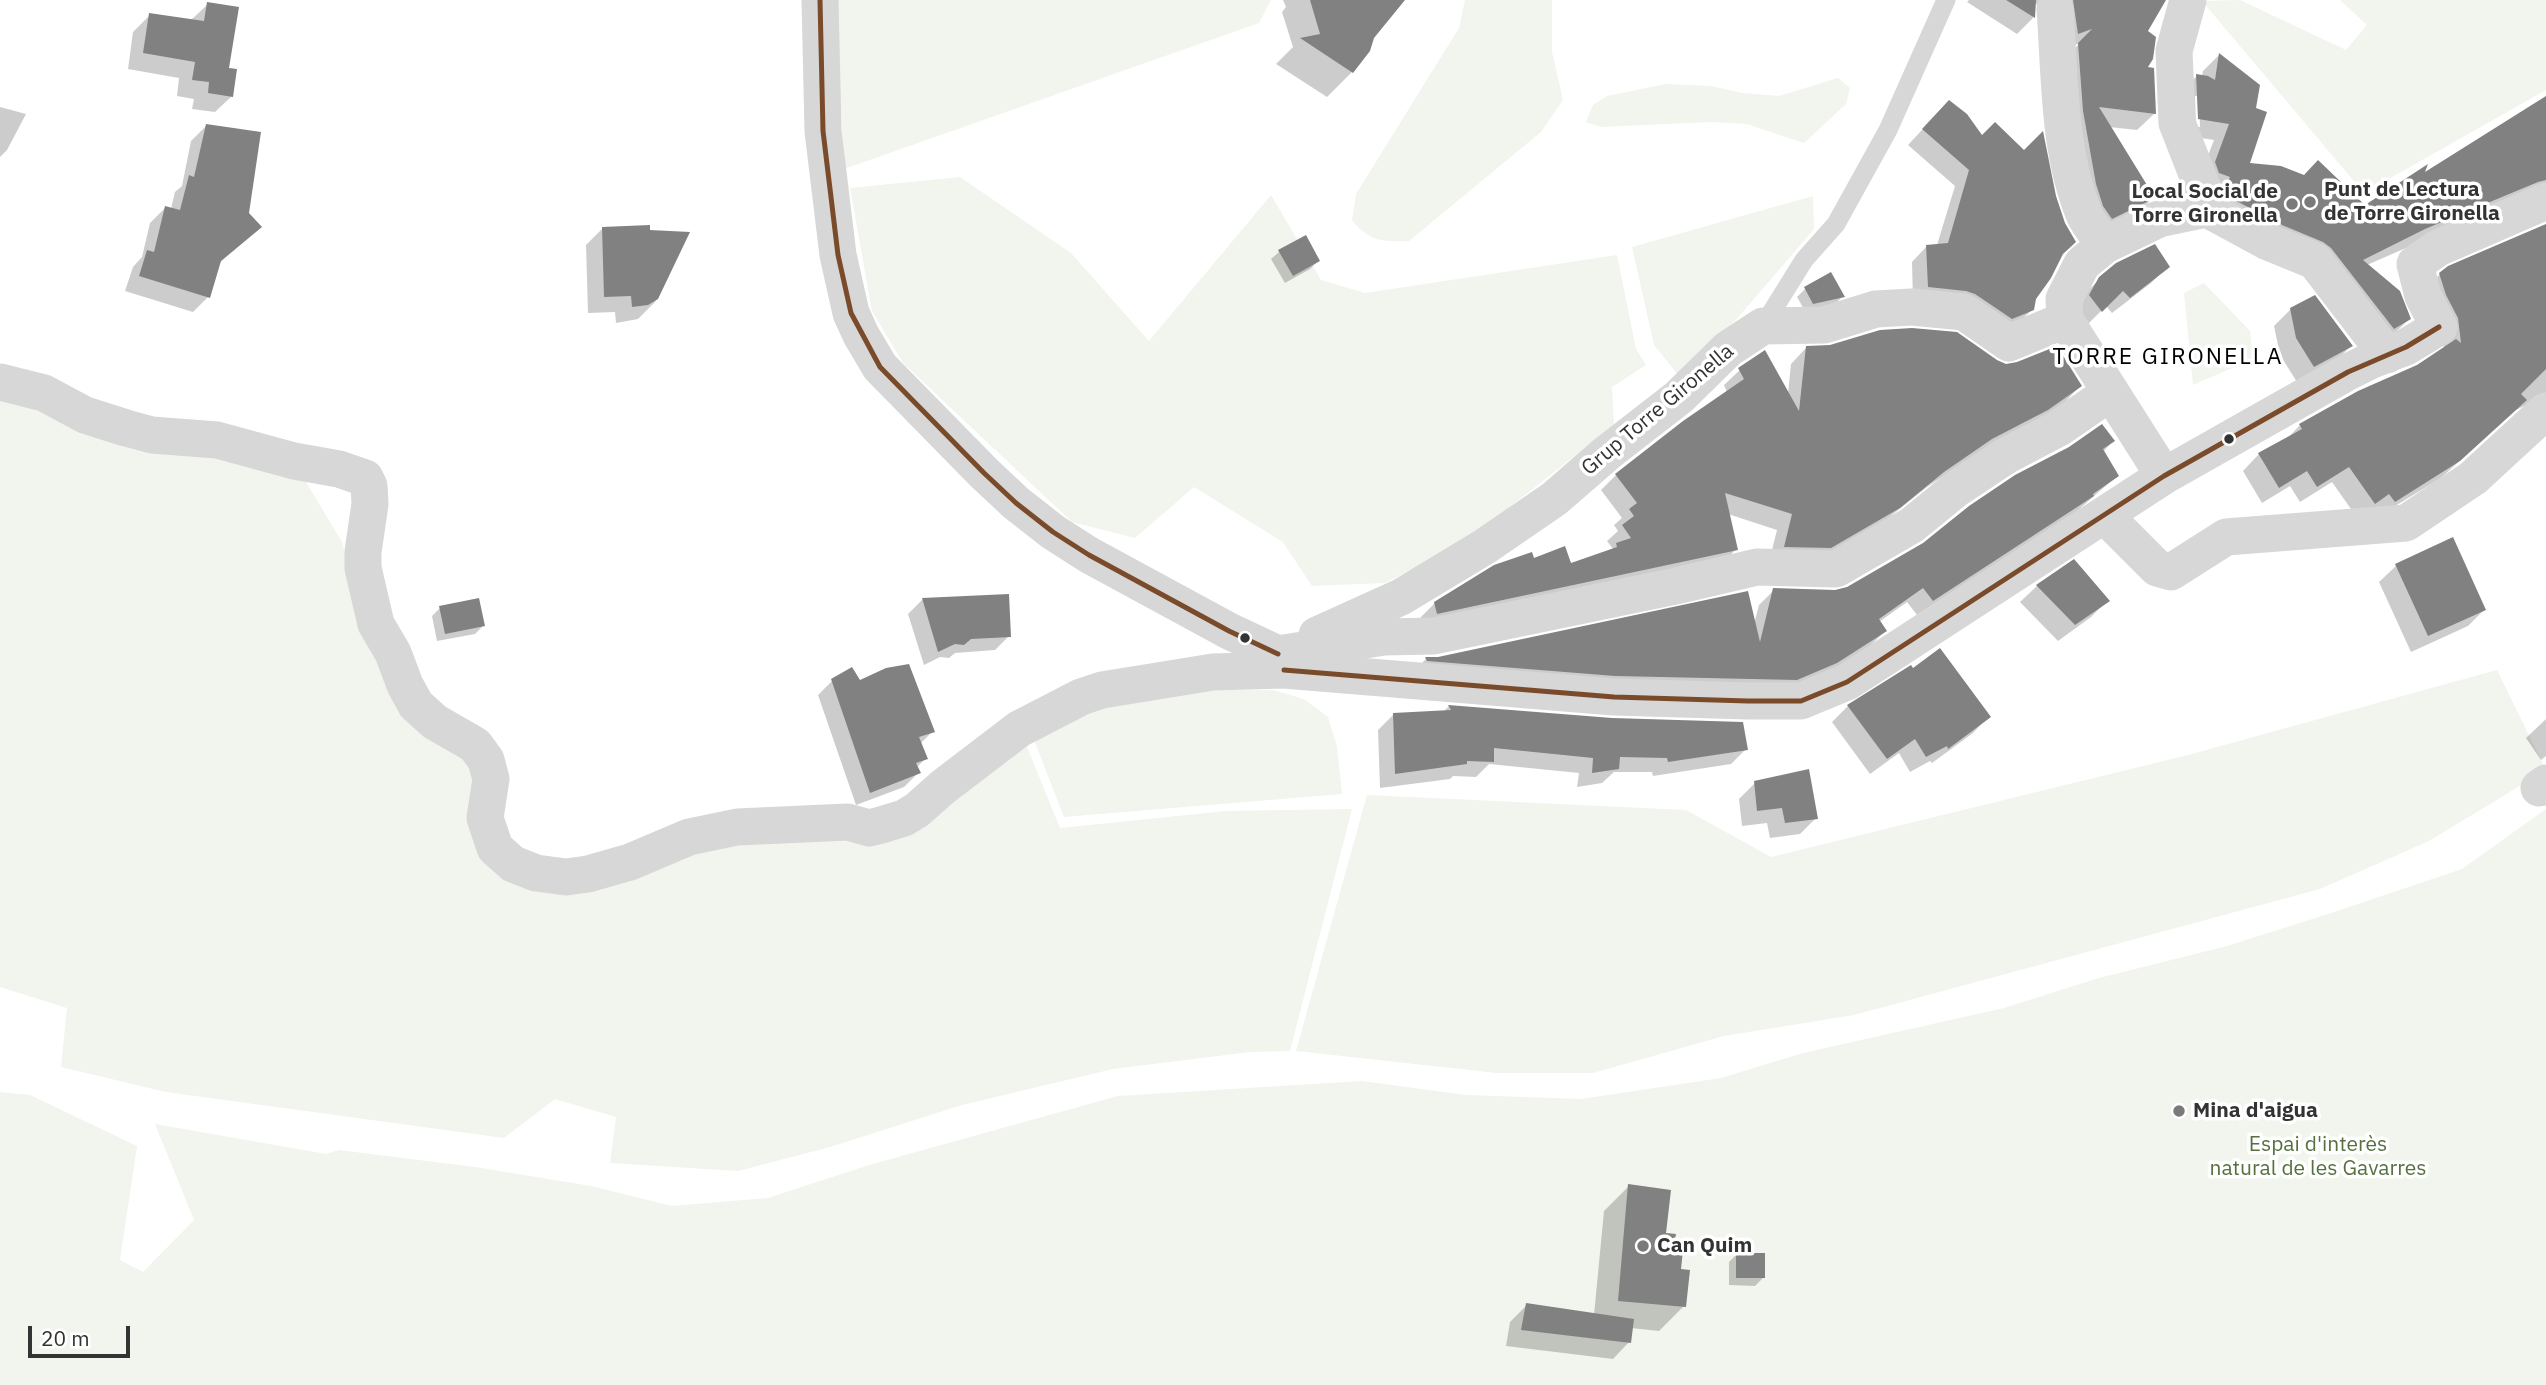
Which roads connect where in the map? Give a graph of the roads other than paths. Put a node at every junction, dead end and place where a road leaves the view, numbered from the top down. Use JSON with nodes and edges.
{"nodes":[{"id":1,"x":820,"y":0,"type":"edge"},
{"id":2,"x":1946,"y":0,"type":"edge"},
{"id":3,"x":2188,"y":0,"type":"edge"},
{"id":4,"x":2054,"y":9,"type":"dead end"},
{"id":5,"x":2546,"y":201,"type":"edge"},
{"id":6,"x":2207,"y":209,"type":"junction"},
{"id":7,"x":2105,"y":246,"type":"junction"},
{"id":8,"x":2065,"y":320,"type":"junction"},
{"id":9,"x":1763,"y":326,"type":"junction"},
{"id":10,"x":2387,"y":355,"type":"junction"},
{"id":11,"x":0,"y":382,"type":"edge"},
{"id":12,"x":2110,"y":392,"type":"junction"},
{"id":13,"x":2546,"y":411,"type":"edge"},
{"id":14,"x":2164,"y":476,"type":"junction"},
{"id":15,"x":2104,"y":515,"type":"junction"},
{"id":16,"x":1281,"y":662,"type":"junction"}],
"edges":[{"from":1,"to":16,"type":"street"},
{"from":2,"to":9,"type":"lane"},
{"from":3,"to":6,"type":"street"},
{"from":4,"to":7,"type":"street"},
{"from":5,"to":10,"type":"street"},
{"from":6,"to":7,"type":"street"},
{"from":6,"to":10,"type":"street"},
{"from":7,"to":8,"type":"street"},
{"from":8,"to":9,"type":"street"},
{"from":8,"to":12,"type":"street"},
{"from":9,"to":16,"type":"street","name":"Grup Torre Gironella"},
{"from":10,"to":14,"type":"street"},
{"from":11,"to":16,"type":"street"},
{"from":12,"to":14,"type":"street"},
{"from":12,"to":16,"type":"street"},
{"from":13,"to":15,"type":"street"},
{"from":14,"to":15,"type":"street"},
{"from":15,"to":16,"type":"street"}]}
